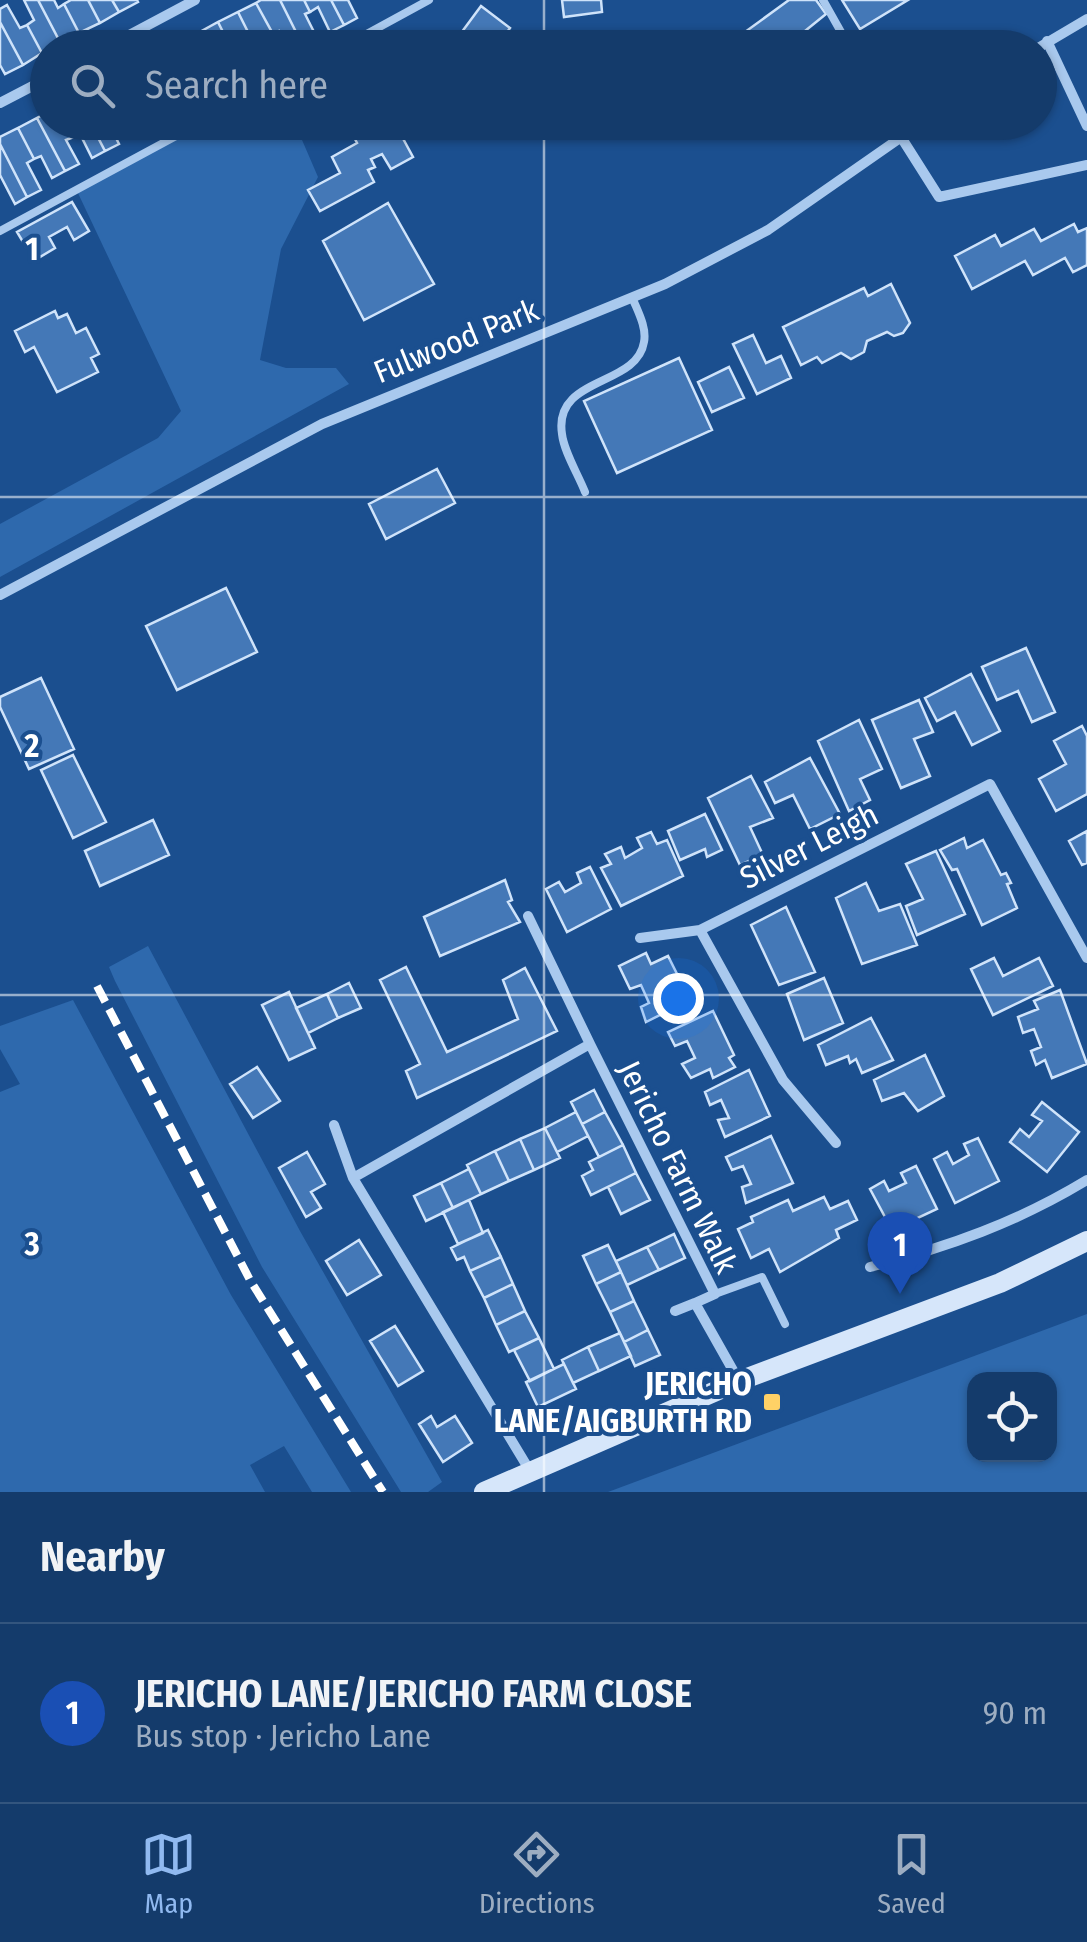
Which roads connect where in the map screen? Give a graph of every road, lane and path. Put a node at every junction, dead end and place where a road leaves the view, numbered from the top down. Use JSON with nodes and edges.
{"nodes":[{"id":1,"x":195,"y":0,"type":"edge"},
{"id":2,"x":429,"y":0,"type":"edge"},
{"id":3,"x":823,"y":0,"type":"edge"},
{"id":4,"x":1087,"y":19,"type":"edge"},
{"id":5,"x":139,"y":30,"type":"edge"},
{"id":6,"x":374,"y":30,"type":"edge"},
{"id":7,"x":840,"y":30,"type":"edge"},
{"id":8,"x":1057,"y":36,"type":"edge"},
{"id":9,"x":1057,"y":70,"type":"edge"},
{"id":10,"x":30,"y":87,"type":"edge"},
{"id":11,"x":0,"y":103,"type":"edge"},
{"id":12,"x":1087,"y":126,"type":"edge"},
{"id":13,"x":169,"y":140,"type":"edge"},
{"id":14,"x":897,"y":140,"type":"edge"},
{"id":15,"x":901,"y":140,"type":"edge"},
{"id":16,"x":1087,"y":165,"type":"edge"},
{"id":17,"x":0,"y":231,"type":"edge"},
{"id":18,"x":632,"y":297,"type":"junction"},
{"id":19,"x":586,"y":492,"type":"dead end"},
{"id":20,"x":0,"y":595,"type":"edge"},
{"id":21,"x":528,"y":916,"type":"dead end"},
{"id":22,"x":700,"y":930,"type":"junction"},
{"id":23,"x":640,"y":938,"type":"dead end"},
{"id":24,"x":1087,"y":958,"type":"edge"},
{"id":25,"x":590,"y":1044,"type":"junction"},
{"id":26,"x":334,"y":1125,"type":"dead end"},
{"id":27,"x":836,"y":1143,"type":"dead end"},
{"id":28,"x":353,"y":1178,"type":"junction"},
{"id":29,"x":1087,"y":1180,"type":"edge"},
{"id":30,"x":1087,"y":1241,"type":"edge"},
{"id":31,"x":870,"y":1267,"type":"dead end"},
{"id":32,"x":714,"y":1294,"type":"junction"},
{"id":33,"x":695,"y":1303,"type":"junction"},
{"id":34,"x":675,"y":1310,"type":"dead end"},
{"id":35,"x":785,"y":1324,"type":"dead end"},
{"id":36,"x":739,"y":1381,"type":"junction"},
{"id":37,"x":530,"y":1472,"type":"junction"},
{"id":38,"x":484,"y":1492,"type":"edge"}],
"edges":[{"from":1,"to":5,"type":"street"},
{"from":2,"to":6,"type":"lane"},
{"from":3,"to":7,"type":"lane"},
{"from":4,"to":8,"type":"street"},
{"from":9,"to":12,"type":"street"},
{"from":10,"to":11,"type":"street"},
{"from":13,"to":17,"type":"lane"},
{"from":14,"to":18,"type":"street","name":"Fulwood Park"},
{"from":15,"to":16,"type":"street"},
{"from":18,"to":19,"type":"lane"},
{"from":18,"to":20,"type":"street","name":"Fulwood Park"},
{"from":21,"to":25,"type":"street","name":"Jericho Farm Walk"},
{"from":22,"to":23,"type":"street"},
{"from":22,"to":24,"type":"street","name":"Silver Leigh"},
{"from":22,"to":27,"type":"street"},
{"from":25,"to":28,"type":"street"},
{"from":25,"to":32,"type":"street","name":"Jericho Farm Walk"},
{"from":26,"to":28,"type":"street"},
{"from":28,"to":37,"type":"street"},
{"from":29,"to":31,"type":"street"},
{"from":30,"to":36,"type":"street"},
{"from":32,"to":33,"type":"street","name":"Jericho Farm Walk"},
{"from":32,"to":35,"type":"lane"},
{"from":33,"to":34,"type":"street","name":"Jericho Farm Walk"},
{"from":33,"to":36,"type":"street","name":"Jericho Farm Walk"},
{"from":36,"to":37,"type":"street"},
{"from":37,"to":38,"type":"street"}]}
